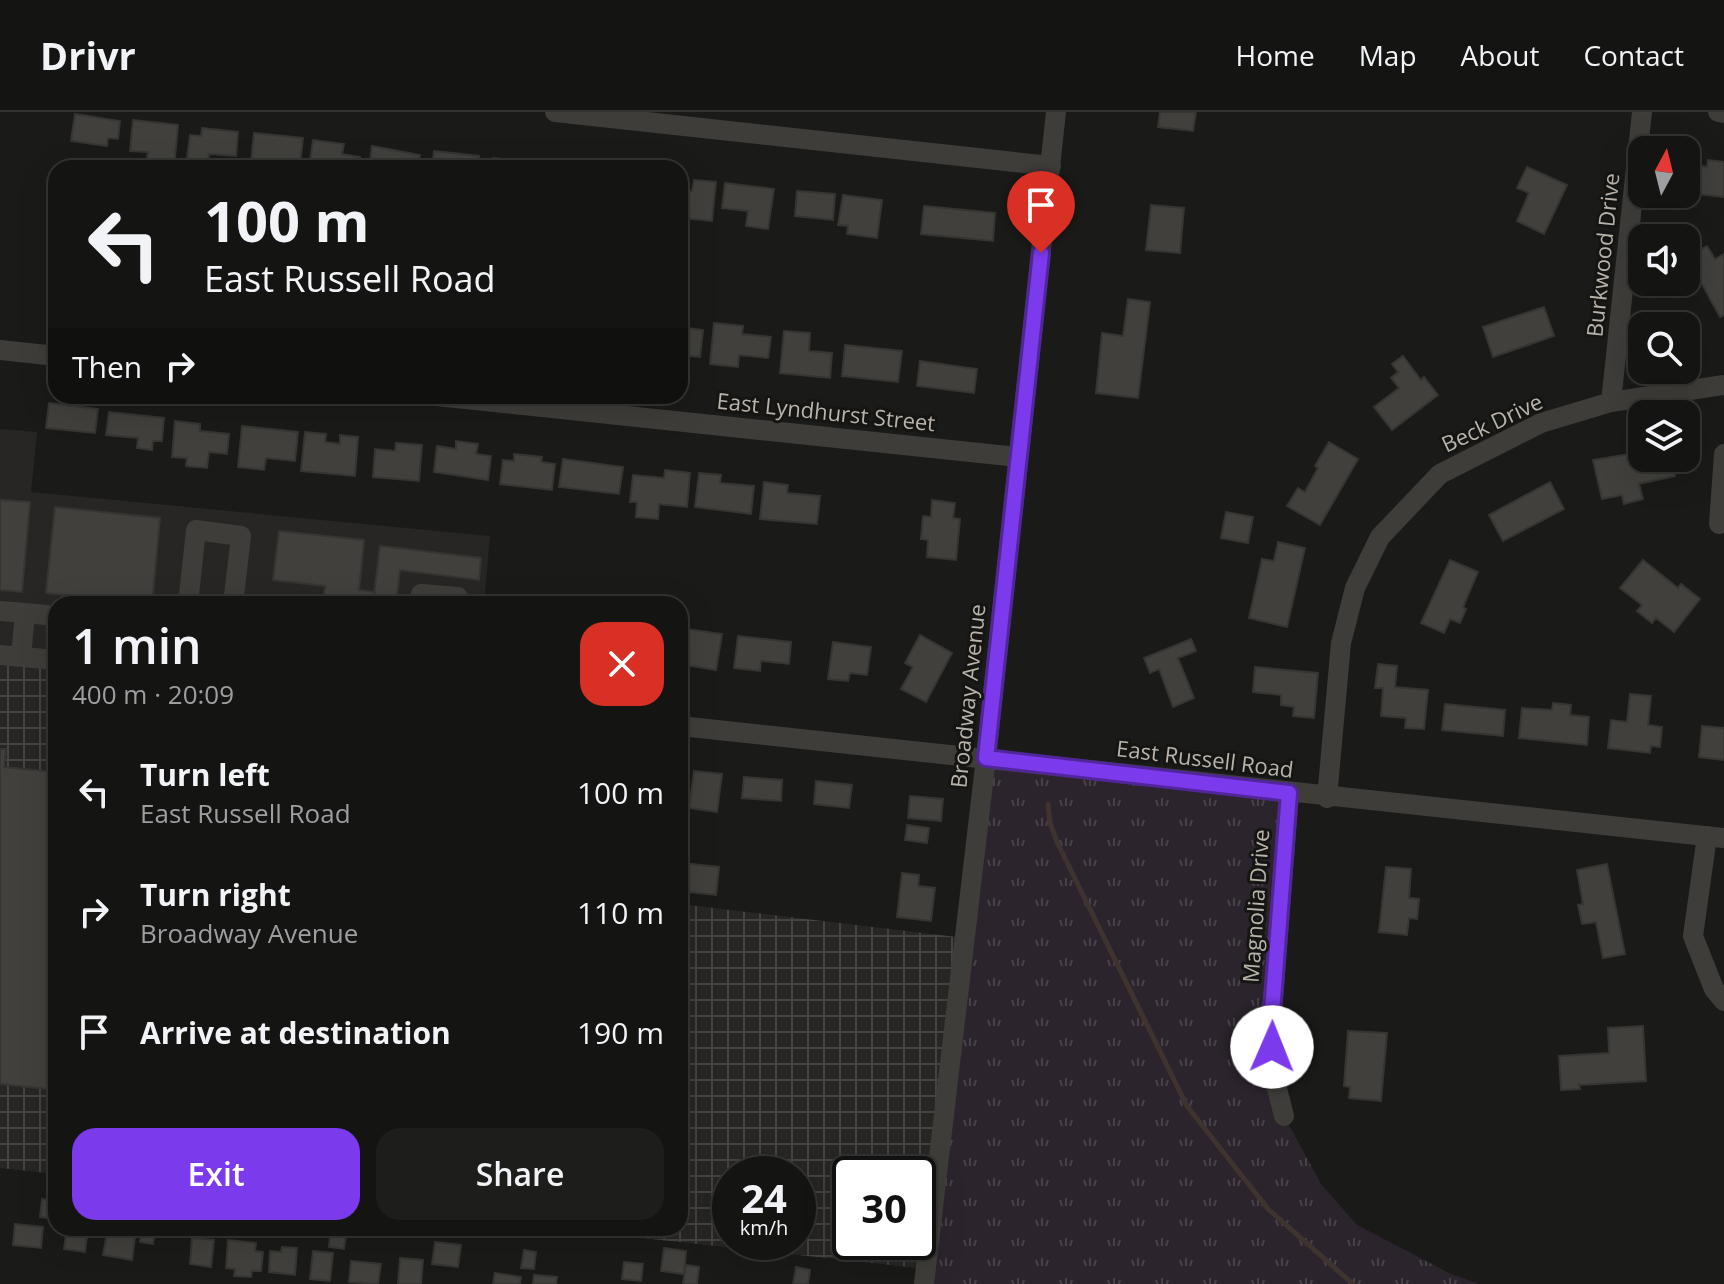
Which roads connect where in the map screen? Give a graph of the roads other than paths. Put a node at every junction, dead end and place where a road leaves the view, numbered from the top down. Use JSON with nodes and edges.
{"nodes":[{"id":1,"x":555,"y":112,"type":"edge"},
{"id":2,"x":1056,"y":112,"type":"edge"},
{"id":3,"x":1642,"y":112,"type":"edge"},
{"id":4,"x":1718,"y":112,"type":"edge"},
{"id":5,"x":1724,"y":113,"type":"edge"},
{"id":6,"x":1051,"y":166,"type":"junction"},
{"id":7,"x":0,"y":350,"type":"edge"},
{"id":8,"x":48,"y":355,"type":"edge"},
{"id":9,"x":1724,"y":385,"type":"edge"},
{"id":10,"x":1611,"y":402,"type":"junction"},
{"id":11,"x":513,"y":404,"type":"edge"},
{"id":12,"x":1724,"y":454,"type":"edge"},
{"id":13,"x":1018,"y":457,"type":"junction"},
{"id":14,"x":1719,"y":524,"type":"dead end"},
{"id":15,"x":189,"y":596,"type":"edge"},
{"id":16,"x":234,"y":596,"type":"edge"},
{"id":17,"x":421,"y":596,"type":"edge"},
{"id":18,"x":446,"y":596,"type":"edge"},
{"id":19,"x":0,"y":611,"type":"edge"},
{"id":20,"x":25,"y":613,"type":"junction"},
{"id":21,"x":48,"y":615,"type":"edge"},
{"id":22,"x":0,"y":655,"type":"edge"},
{"id":23,"x":21,"y":657,"type":"junction"},
{"id":24,"x":48,"y":659,"type":"edge"},
{"id":25,"x":688,"y":727,"type":"edge"},
{"id":26,"x":986,"y":758,"type":"junction"},
{"id":27,"x":1289,"y":793,"type":"junction"},
{"id":28,"x":1327,"y":798,"type":"junction"},
{"id":29,"x":1716,"y":837,"type":"edge"},
{"id":30,"x":1724,"y":1001,"type":"edge"},
{"id":31,"x":1284,"y":1116,"type":"dead end"},
{"id":32,"x":924,"y":1284,"type":"edge"}],
"edges":[{"from":1,"to":6,"type":"street"},
{"from":2,"to":6,"type":"street","name":"Broadway Avenue"},
{"from":3,"to":10,"type":"street","name":"Burkwood Drive"},
{"from":4,"to":5,"type":"street"},
{"from":6,"to":13,"type":"street","name":"Broadway Avenue"},
{"from":7,"to":8,"type":"street"},
{"from":9,"to":10,"type":"street","name":"Beck Drive"},
{"from":10,"to":28,"type":"street","name":"Beck Drive"},
{"from":11,"to":13,"type":"street","name":"East Lyndhurst Street"},
{"from":12,"to":14,"type":"street"},
{"from":13,"to":26,"type":"street","name":"Broadway Avenue"},
{"from":15,"to":16,"type":"street"},
{"from":17,"to":18,"type":"street"},
{"from":19,"to":20,"type":"street"},
{"from":20,"to":21,"type":"street"},
{"from":20,"to":23,"type":"street"},
{"from":22,"to":23,"type":"street"},
{"from":23,"to":24,"type":"street"},
{"from":25,"to":26,"type":"street","name":"East Russell Road"},
{"from":26,"to":27,"type":"street","name":"East Russell Road"},
{"from":26,"to":32,"type":"street","name":"Broadway Avenue"},
{"from":27,"to":28,"type":"street","name":"East Russell Road"},
{"from":27,"to":31,"type":"street","name":"Magnolia Drive"},
{"from":28,"to":29,"type":"street","name":"East Russell Road"},
{"from":29,"to":30,"type":"street"}]}
